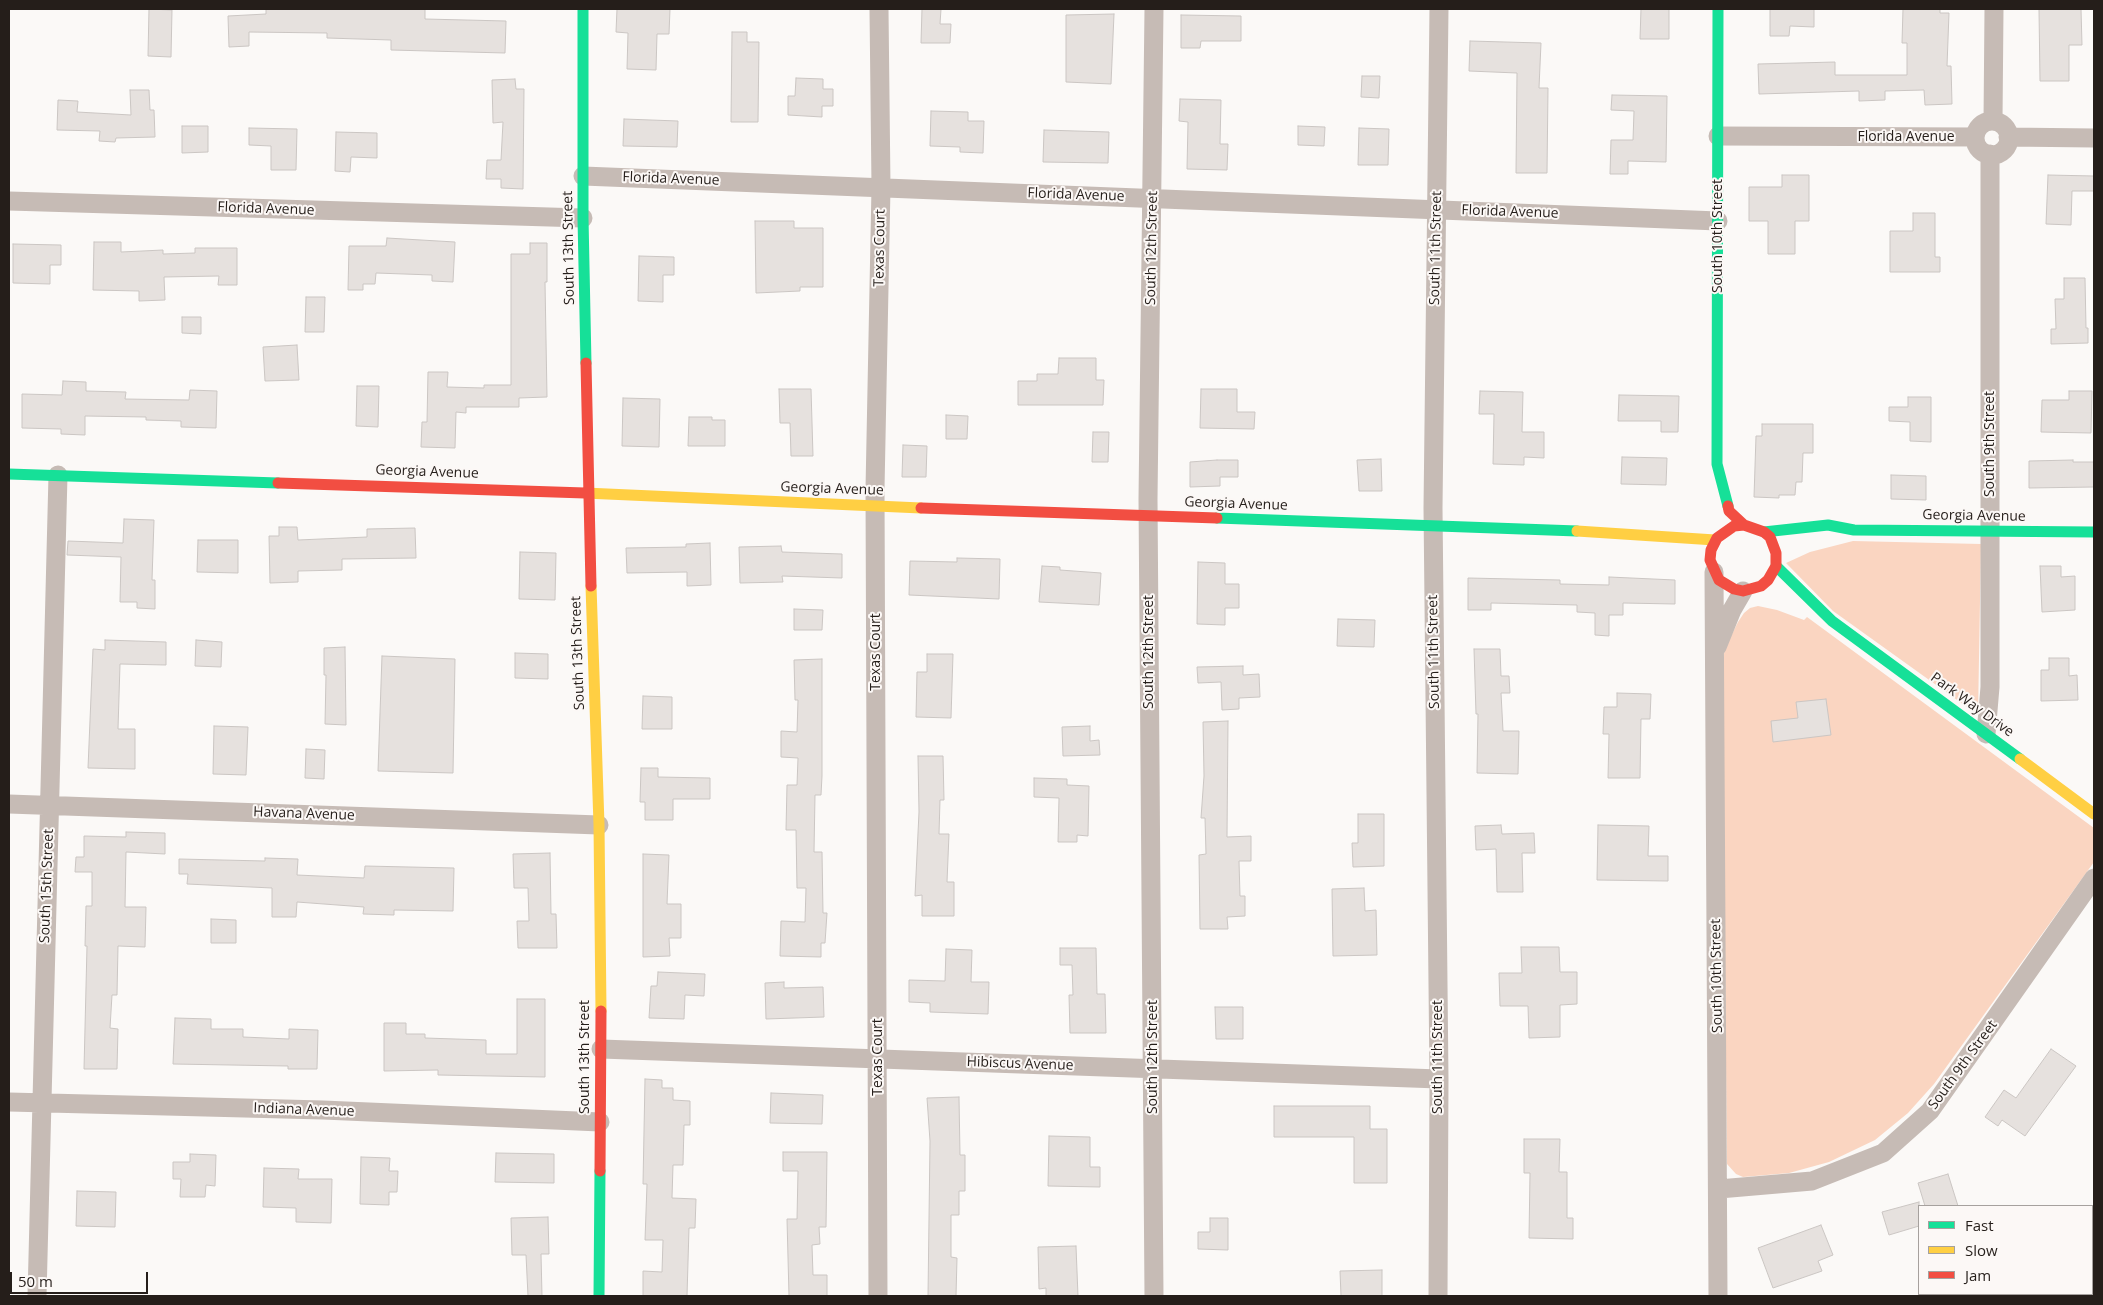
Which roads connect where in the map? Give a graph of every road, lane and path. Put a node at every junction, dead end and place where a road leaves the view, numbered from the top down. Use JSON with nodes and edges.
{"nodes":[{"id":1,"x":583,"y":9,"type":"edge"},
{"id":2,"x":879,"y":9,"type":"edge"},
{"id":3,"x":1154,"y":9,"type":"edge"},
{"id":4,"x":1438,"y":9,"type":"edge"},
{"id":5,"x":1718,"y":9,"type":"edge"},
{"id":6,"x":1994,"y":9,"type":"edge"},
{"id":7,"x":1993,"y":121,"type":"junction"},
{"id":8,"x":1718,"y":136,"type":"junction"},
{"id":9,"x":1975,"y":137,"type":"junction"},
{"id":10,"x":2008,"y":137,"type":"junction"},
{"id":11,"x":2094,"y":138,"type":"edge"},
{"id":12,"x":1990,"y":154,"type":"junction"},
{"id":13,"x":583,"y":176,"type":"junction"},
{"id":14,"x":881,"y":188,"type":"junction"},
{"id":15,"x":1153,"y":198,"type":"junction"},
{"id":16,"x":9,"y":201,"type":"edge"},
{"id":17,"x":1436,"y":210,"type":"junction"},
{"id":18,"x":583,"y":218,"type":"junction"},
{"id":19,"x":1718,"y":221,"type":"junction"},
{"id":20,"x":1717,"y":464,"type":"junction"},
{"id":21,"x":9,"y":474,"type":"edge"},
{"id":22,"x":58,"y":475,"type":"junction"},
{"id":23,"x":1711,"y":489,"type":"dead end"},
{"id":24,"x":589,"y":493,"type":"junction"},
{"id":25,"x":875,"y":506,"type":"junction"},
{"id":26,"x":1148,"y":516,"type":"junction"},
{"id":27,"x":1433,"y":525,"type":"junction"},
{"id":28,"x":1744,"y":525,"type":"junction"},
{"id":29,"x":1714,"y":526,"type":"dead end"},
{"id":30,"x":1854,"y":530,"type":"junction"},
{"id":31,"x":1990,"y":531,"type":"junction"},
{"id":32,"x":1764,"y":532,"type":"junction"},
{"id":33,"x":2094,"y":532,"type":"edge"},
{"id":34,"x":1654,"y":536,"type":"junction"},
{"id":35,"x":1830,"y":538,"type":"dead end"},
{"id":36,"x":1716,"y":539,"type":"junction"},
{"id":37,"x":1687,"y":550,"type":"dead end"},
{"id":38,"x":1779,"y":561,"type":"junction"},
{"id":39,"x":1708,"y":563,"type":"junction"},
{"id":40,"x":1748,"y":590,"type":"junction"},
{"id":41,"x":1767,"y":593,"type":"dead end"},
{"id":42,"x":1801,"y":607,"type":"dead end"},
{"id":43,"x":1832,"y":621,"type":"junction"},
{"id":44,"x":1714,"y":655,"type":"junction"},
{"id":45,"x":1986,"y":734,"type":"junction"},
{"id":46,"x":9,"y":804,"type":"edge"},
{"id":47,"x":49,"y":805,"type":"junction"},
{"id":48,"x":2094,"y":814,"type":"edge"},
{"id":49,"x":599,"y":825,"type":"junction"},
{"id":50,"x":2094,"y":878,"type":"edge"},
{"id":51,"x":601,"y":1049,"type":"junction"},
{"id":52,"x":878,"y":1059,"type":"junction"},
{"id":53,"x":1153,"y":1069,"type":"junction"},
{"id":54,"x":1438,"y":1079,"type":"junction"},
{"id":55,"x":9,"y":1102,"type":"edge"},
{"id":56,"x":42,"y":1103,"type":"junction"},
{"id":57,"x":600,"y":1122,"type":"junction"},
{"id":58,"x":1719,"y":1189,"type":"junction"},
{"id":59,"x":37,"y":1296,"type":"edge"},
{"id":60,"x":600,"y":1296,"type":"edge"},
{"id":61,"x":878,"y":1296,"type":"edge"},
{"id":62,"x":1154,"y":1296,"type":"edge"},
{"id":63,"x":1438,"y":1296,"type":"edge"},
{"id":64,"x":1718,"y":1296,"type":"edge"}],
"edges":[{"from":1,"to":13,"type":"street","name":"South 13th Street"},
{"from":2,"to":14,"type":"street","name":"Texas Court"},
{"from":3,"to":15,"type":"street","name":"South 12th Street"},
{"from":4,"to":17,"type":"street","name":"South 11th Street"},
{"from":5,"to":8,"type":"street","name":"South 10th Street"},
{"from":6,"to":7,"type":"street"},
{"from":7,"to":9,"type":"street"},
{"from":7,"to":10,"type":"street"},
{"from":8,"to":9,"type":"street","name":"Florida Avenue"},
{"from":8,"to":19,"type":"street","name":"South 10th Street"},
{"from":9,"to":12,"type":"street"},
{"from":10,"to":11,"type":"street"},
{"from":10,"to":12,"type":"street"},
{"from":12,"to":31,"type":"street","name":"South 9th Street"},
{"from":13,"to":14,"type":"street","name":"Florida Avenue"},
{"from":13,"to":18,"type":"street","name":"South 13th Street"},
{"from":14,"to":15,"type":"street","name":"Florida Avenue"},
{"from":14,"to":25,"type":"street","name":"Texas Court"},
{"from":15,"to":17,"type":"street","name":"Florida Avenue"},
{"from":15,"to":26,"type":"street","name":"South 12th Street"},
{"from":16,"to":18,"type":"street","name":"Florida Avenue"},
{"from":17,"to":19,"type":"street","name":"Florida Avenue"},
{"from":17,"to":27,"type":"street","name":"South 11th Street"},
{"from":18,"to":24,"type":"street","name":"South 13th Street"},
{"from":19,"to":20,"type":"street","name":"South 10th Street"},
{"from":20,"to":23,"type":"street","name":"South 10th Street"},
{"from":20,"to":28,"type":"street","name":"South 10th Street"},
{"from":21,"to":22,"type":"street","name":"Georgia Avenue"},
{"from":22,"to":24,"type":"street","name":"Georgia Avenue"},
{"from":22,"to":47,"type":"street","name":"South 15th Street"},
{"from":24,"to":25,"type":"street","name":"Georgia Avenue"},
{"from":24,"to":49,"type":"street","name":"South 13th Street"},
{"from":25,"to":26,"type":"street","name":"Georgia Avenue"},
{"from":25,"to":52,"type":"street","name":"Texas Court"},
{"from":26,"to":27,"type":"street","name":"Georgia Avenue"},
{"from":26,"to":53,"type":"street","name":"South 12th Street"},
{"from":27,"to":34,"type":"street","name":"Georgia Avenue"},
{"from":27,"to":54,"type":"street","name":"South 11th Street"},
{"from":28,"to":32,"type":"street"},
{"from":28,"to":36,"type":"street"},
{"from":29,"to":36,"type":"street"},
{"from":30,"to":31,"type":"street","name":"Georgia Avenue"},
{"from":30,"to":32,"type":"street","name":"Georgia Avenue"},
{"from":30,"to":35,"type":"street","name":"Georgia Avenue"},
{"from":31,"to":33,"type":"street","name":"Georgia Avenue"},
{"from":31,"to":45,"type":"street","name":"South 9th Street"},
{"from":32,"to":38,"type":"street"},
{"from":34,"to":36,"type":"street","name":"Georgia Avenue"},
{"from":34,"to":37,"type":"street","name":"Georgia Avenue"},
{"from":36,"to":39,"type":"street"},
{"from":38,"to":40,"type":"street"},
{"from":38,"to":43,"type":"street","name":"Park Way Drive"},
{"from":39,"to":40,"type":"street"},
{"from":39,"to":44,"type":"street","name":"South 10th Street"},
{"from":40,"to":41,"type":"street"},
{"from":40,"to":44,"type":"street","name":"South 10th Street"},
{"from":42,"to":43,"type":"street","name":"Park Way Drive"},
{"from":43,"to":45,"type":"street","name":"Park Way Drive"},
{"from":44,"to":58,"type":"street","name":"South 10th Street"},
{"from":45,"to":48,"type":"street","name":"Park Way Drive"},
{"from":46,"to":47,"type":"street","name":"Havana Avenue"},
{"from":47,"to":49,"type":"street","name":"Havana Avenue"},
{"from":47,"to":56,"type":"street","name":"South 15th Street"},
{"from":49,"to":51,"type":"street","name":"South 13th Street"},
{"from":50,"to":58,"type":"street","name":"South 9th Street"},
{"from":51,"to":52,"type":"street","name":"Hibiscus Avenue"},
{"from":51,"to":57,"type":"street","name":"South 13th Street"},
{"from":52,"to":53,"type":"street","name":"Hibiscus Avenue"},
{"from":52,"to":61,"type":"street","name":"Texas Court"},
{"from":53,"to":54,"type":"street","name":"Hibiscus Avenue"},
{"from":53,"to":62,"type":"street","name":"South 12th Street"},
{"from":54,"to":63,"type":"street","name":"South 11th Street"},
{"from":55,"to":56,"type":"street","name":"Indiana Avenue"},
{"from":56,"to":57,"type":"street","name":"Indiana Avenue"},
{"from":56,"to":59,"type":"street","name":"South 15th Street"},
{"from":57,"to":60,"type":"street","name":"South 13th Street"},
{"from":58,"to":64,"type":"street","name":"South 10th Street"}]}
